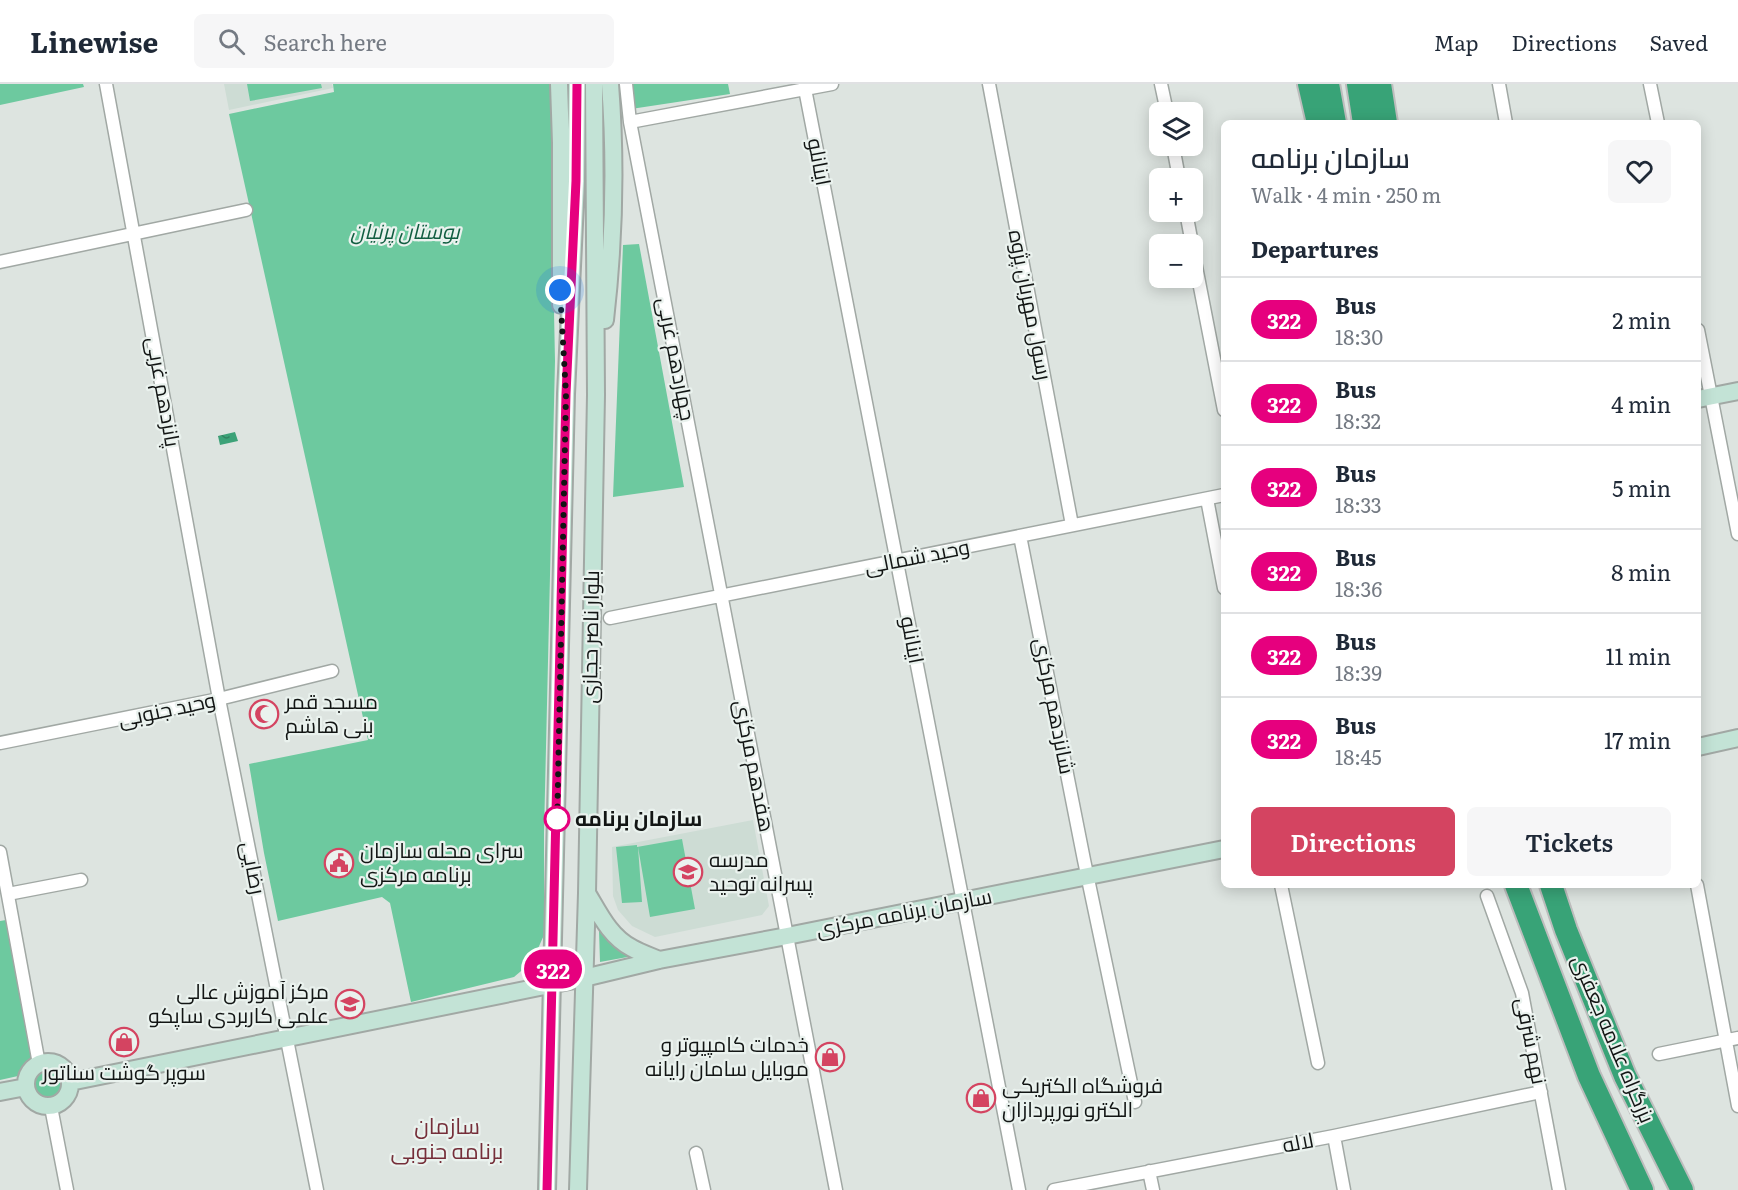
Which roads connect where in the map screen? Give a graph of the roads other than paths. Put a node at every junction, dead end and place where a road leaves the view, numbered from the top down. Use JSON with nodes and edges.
{"nodes":[{"id":1,"x":106,"y":84,"type":"edge"},
{"id":2,"x":559,"y":84,"type":"edge"},
{"id":3,"x":577,"y":84,"type":"edge"},
{"id":4,"x":594,"y":84,"type":"edge"},
{"id":5,"x":610,"y":84,"type":"edge"},
{"id":6,"x":626,"y":84,"type":"edge"},
{"id":7,"x":832,"y":84,"type":"edge"},
{"id":8,"x":989,"y":84,"type":"edge"},
{"id":9,"x":1161,"y":84,"type":"edge"},
{"id":10,"x":1309,"y":84,"type":"edge"},
{"id":11,"x":1328,"y":84,"type":"edge"},
{"id":12,"x":1358,"y":84,"type":"edge"},
{"id":13,"x":1380,"y":84,"type":"edge"},
{"id":14,"x":1499,"y":84,"type":"edge"},
{"id":15,"x":1650,"y":84,"type":"edge"},
{"id":16,"x":805,"y":89,"type":"junction"},
{"id":17,"x":1165,"y":102,"type":"edge"},
{"id":18,"x":1317,"y":120,"type":"edge"},
{"id":19,"x":1334,"y":120,"type":"edge"},
{"id":20,"x":1364,"y":120,"type":"edge"},
{"id":21,"x":1386,"y":120,"type":"edge"},
{"id":22,"x":1505,"y":120,"type":"edge"},
{"id":23,"x":1657,"y":120,"type":"edge"},
{"id":24,"x":630,"y":122,"type":"junction"},
{"id":25,"x":246,"y":210,"type":"dead end"},
{"id":26,"x":134,"y":234,"type":"junction"},
{"id":27,"x":0,"y":262,"type":"edge"},
{"id":28,"x":1200,"y":288,"type":"edge"},
{"id":29,"x":1701,"y":364,"type":"edge"},
{"id":30,"x":1738,"y":391,"type":"edge"},
{"id":31,"x":566,"y":394,"type":"junction"},
{"id":32,"x":596,"y":395,"type":"junction"},
{"id":33,"x":1221,"y":395,"type":"edge"},
{"id":34,"x":1704,"y":398,"type":"edge"},
{"id":35,"x":1221,"y":496,"type":"edge"},
{"id":36,"x":1207,"y":499,"type":"junction"},
{"id":37,"x":1072,"y":525,"type":"junction"},
{"id":38,"x":1738,"y":534,"type":"edge"},
{"id":39,"x":1020,"y":536,"type":"junction"},
{"id":40,"x":897,"y":561,"type":"junction"},
{"id":41,"x":1221,"y":572,"type":"edge"},
{"id":42,"x":721,"y":596,"type":"junction"},
{"id":43,"x":610,"y":618,"type":"dead end"},
{"id":44,"x":332,"y":671,"type":"dead end"},
{"id":45,"x":219,"y":699,"type":"junction"},
{"id":46,"x":1738,"y":738,"type":"edge"},
{"id":47,"x":0,"y":743,"type":"edge"},
{"id":48,"x":1701,"y":746,"type":"edge"},
{"id":49,"x":1738,"y":747,"type":"edge"},
{"id":50,"x":1701,"y":755,"type":"edge"},
{"id":51,"x":1221,"y":850,"type":"edge"},
{"id":52,"x":0,"y":852,"type":"edge"},
{"id":53,"x":1088,"y":876,"type":"junction"},
{"id":54,"x":81,"y":880,"type":"dead end"},
{"id":55,"x":1282,"y":888,"type":"edge"},
{"id":56,"x":1505,"y":888,"type":"edge"},
{"id":57,"x":1517,"y":888,"type":"edge"},
{"id":58,"x":1552,"y":888,"type":"edge"},
{"id":59,"x":1559,"y":888,"type":"edge"},
{"id":60,"x":1698,"y":888,"type":"edge"},
{"id":61,"x":586,"y":893,"type":"junction"},
{"id":62,"x":8,"y":894,"type":"junction"},
{"id":63,"x":1487,"y":896,"type":"dead end"},
{"id":64,"x":963,"y":901,"type":"junction"},
{"id":65,"x":1530,"y":923,"type":"junction"},
{"id":66,"x":1566,"y":930,"type":"junction"},
{"id":67,"x":787,"y":936,"type":"junction"},
{"id":68,"x":659,"y":960,"type":"junction"},
{"id":69,"x":584,"y":978,"type":"junction"},
{"id":70,"x":553,"y":984,"type":"junction"},
{"id":71,"x":287,"y":1038,"type":"junction"},
{"id":72,"x":1732,"y":1040,"type":"edge"},
{"id":73,"x":1659,"y":1054,"type":"dead end"},
{"id":74,"x":1318,"y":1063,"type":"dead end"},
{"id":75,"x":39,"y":1064,"type":"junction"},
{"id":76,"x":70,"y":1082,"type":"junction"},
{"id":77,"x":26,"y":1087,"type":"junction"},
{"id":78,"x":0,"y":1092,"type":"edge"},
{"id":79,"x":1541,"y":1092,"type":"junction"},
{"id":80,"x":1135,"y":1102,"type":"dead end"},
{"id":81,"x":1738,"y":1106,"type":"edge"},
{"id":82,"x":51,"y":1107,"type":"junction"},
{"id":83,"x":1334,"y":1136,"type":"junction"},
{"id":84,"x":696,"y":1154,"type":"dead end"},
{"id":85,"x":1149,"y":1170,"type":"junction"},
{"id":86,"x":67,"y":1190,"type":"edge"},
{"id":87,"x":317,"y":1190,"type":"edge"},
{"id":88,"x":547,"y":1190,"type":"edge"},
{"id":89,"x":578,"y":1190,"type":"edge"},
{"id":90,"x":704,"y":1190,"type":"edge"},
{"id":91,"x":836,"y":1190,"type":"edge"},
{"id":92,"x":1019,"y":1190,"type":"edge"},
{"id":93,"x":1054,"y":1190,"type":"edge"},
{"id":94,"x":1153,"y":1190,"type":"edge"},
{"id":95,"x":1344,"y":1190,"type":"edge"},
{"id":96,"x":1559,"y":1190,"type":"edge"},
{"id":97,"x":1642,"y":1190,"type":"edge"},
{"id":98,"x":1682,"y":1190,"type":"edge"}],
"edges":[{"from":1,"to":26,"type":"street","name":"پانزدهم غربی"},
{"from":2,"to":31,"type":"main road"},
{"from":3,"to":31,"type":"main road","name":"بلوار ناصر حجازی"},
{"from":4,"to":32,"type":"main road","name":"بلوار ناصر حجازی"},
{"from":5,"to":32,"type":"main road"},
{"from":6,"to":24,"type":"street","name":"چهاردهم غربی"},
{"from":7,"to":16,"type":"street"},
{"from":8,"to":37,"type":"street","name":"رسول مهربان پژوه"},
{"from":9,"to":17,"type":"street"},
{"from":10,"to":18,"type":"highway"},
{"from":11,"to":19,"type":"highway"},
{"from":12,"to":20,"type":"highway"},
{"from":13,"to":21,"type":"highway"},
{"from":14,"to":22,"type":"street"},
{"from":15,"to":23,"type":"street"},
{"from":16,"to":24,"type":"street"},
{"from":16,"to":40,"type":"street","name":"اینانلو"},
{"from":24,"to":42,"type":"street","name":"چهاردهم غربی"},
{"from":25,"to":26,"type":"street"},
{"from":26,"to":27,"type":"street"},
{"from":26,"to":45,"type":"street","name":"پانزدهم غربی"},
{"from":28,"to":33,"type":"street"},
{"from":29,"to":34,"type":"street"},
{"from":30,"to":34,"type":"main road"},
{"from":31,"to":70,"type":"main road","name":"بلوار ناصر حجازی"},
{"from":32,"to":61,"type":"main road","name":"بلوار ناصر حجازی"},
{"from":34,"to":38,"type":"street"},
{"from":35,"to":36,"type":"street","name":"وحید شمالی"},
{"from":36,"to":37,"type":"street","name":"وحید شمالی"},
{"from":36,"to":41,"type":"street"},
{"from":37,"to":39,"type":"street","name":"وحید شمالی"},
{"from":39,"to":40,"type":"street","name":"وحید شمالی"},
{"from":39,"to":53,"type":"street","name":"شانزدهم مرکزی"},
{"from":40,"to":42,"type":"street","name":"وحید شمالی"},
{"from":40,"to":64,"type":"street","name":"اینانلو"},
{"from":42,"to":43,"type":"street","name":"وحید شمالی"},
{"from":42,"to":67,"type":"street","name":"هفدهم مرکزی"},
{"from":44,"to":45,"type":"street","name":"وحید جنوبی"},
{"from":45,"to":47,"type":"street","name":"وحید جنوبی"},
{"from":45,"to":71,"type":"street","name":"رضایی"},
{"from":46,"to":48,"type":"main road"},
{"from":49,"to":50,"type":"main road"},
{"from":51,"to":53,"type":"main road","name":"سازمان برنامه مرکزی"},
{"from":52,"to":62,"type":"street"},
{"from":53,"to":64,"type":"main road","name":"سازمان برنامه مرکزی"},
{"from":53,"to":80,"type":"street","name":"شانزدهم مرکزی"},
{"from":54,"to":62,"type":"street"},
{"from":55,"to":74,"type":"street"},
{"from":56,"to":65,"type":"main road"},
{"from":57,"to":65,"type":"highway","name":"بزرگراه علامه جعفری"},
{"from":58,"to":66,"type":"highway","name":"بزرگراه علامه جعفری"},
{"from":59,"to":66,"type":"main road"},
{"from":60,"to":72,"type":"street"},
{"from":61,"to":68,"type":"main road"},
{"from":61,"to":69,"type":"main road","name":"بلوار ناصر حجازی"},
{"from":62,"to":75,"type":"street"},
{"from":63,"to":79,"type":"street","name":"نهم شرقی"},
{"from":64,"to":67,"type":"main road","name":"سازمان برنامه مرکزی"},
{"from":64,"to":92,"type":"street","name":"اینانلو"},
{"from":65,"to":97,"type":"highway","name":"بزرگراه علامه جعفری"},
{"from":66,"to":98,"type":"highway","name":"بزرگراه علامه جعفری"},
{"from":67,"to":68,"type":"main road","name":"سازمان برنامه مرکزی"},
{"from":67,"to":91,"type":"street","name":"هفدهم مرکزی"},
{"from":68,"to":69,"type":"main road","name":"سازمان برنامه مرکزی"},
{"from":69,"to":70,"type":"main road","name":"سازمان برنامه مرکزی"},
{"from":69,"to":89,"type":"main road","name":"بلوار ناصر حجازی"},
{"from":70,"to":71,"type":"main road"},
{"from":70,"to":88,"type":"main road","name":"بلوار ناصر حجازی"},
{"from":71,"to":76,"type":"main road"},
{"from":71,"to":87,"type":"street","name":"رضایی"},
{"from":72,"to":73,"type":"street"},
{"from":72,"to":81,"type":"street"},
{"from":75,"to":76,"type":"main road"},
{"from":75,"to":77,"type":"main road"},
{"from":76,"to":82,"type":"main road"},
{"from":77,"to":78,"type":"main road"},
{"from":77,"to":82,"type":"main road"},
{"from":79,"to":83,"type":"street","name":"لاله"},
{"from":79,"to":96,"type":"street","name":"نهم شرقی"},
{"from":82,"to":86,"type":"street"},
{"from":83,"to":85,"type":"street","name":"لاله"},
{"from":83,"to":95,"type":"street"},
{"from":84,"to":90,"type":"street"},
{"from":85,"to":93,"type":"street","name":"لاله"},
{"from":85,"to":94,"type":"street"}]}
